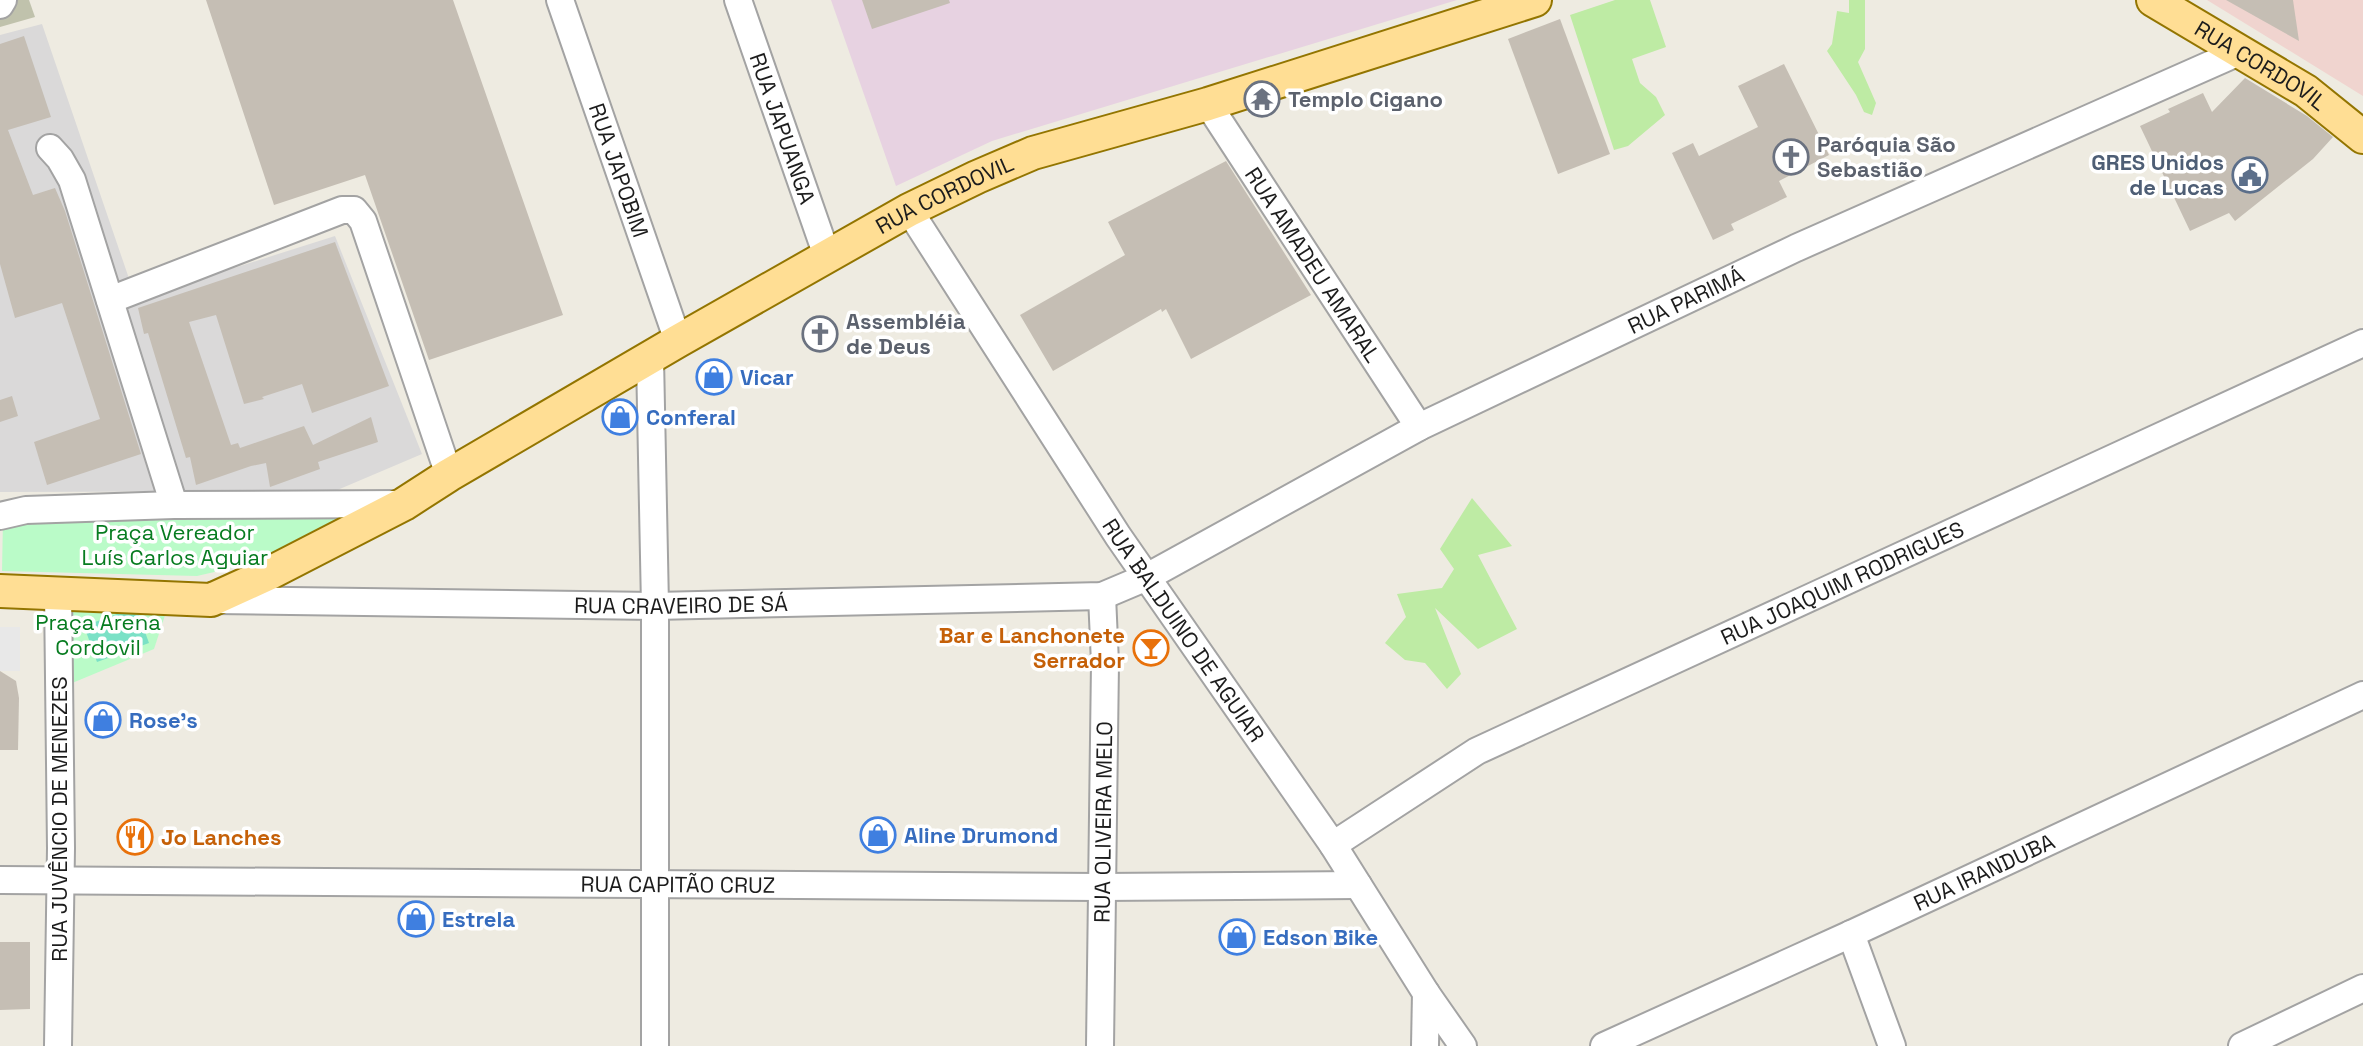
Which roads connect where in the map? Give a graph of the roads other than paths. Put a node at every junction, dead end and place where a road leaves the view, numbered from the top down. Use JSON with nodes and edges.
{"nodes":[{"id":1,"x":560,"y":0,"type":"edge"},
{"id":2,"x":738,"y":0,"type":"edge"},
{"id":3,"x":1535,"y":0,"type":"edge"},
{"id":4,"x":2165,"y":4,"type":"edge"},
{"id":5,"x":2239,"y":52,"type":"junction"},
{"id":6,"x":1208,"y":104,"type":"junction"},
{"id":7,"x":2361,"y":131,"type":"edge"},
{"id":8,"x":50,"y":148,"type":"dead end"},
{"id":9,"x":909,"y":210,"type":"junction"},
{"id":10,"x":827,"y":256,"type":"junction"},
{"id":11,"x":110,"y":300,"type":"junction"},
{"id":12,"x":678,"y":341,"type":"junction"},
{"id":13,"x":2363,"y":343,"type":"edge"},
{"id":14,"x":650,"y":358,"type":"junction"},
{"id":15,"x":1419,"y":427,"type":"junction"},
{"id":16,"x":449,"y":475,"type":"junction"},
{"id":17,"x":404,"y":504,"type":"junction"},
{"id":18,"x":174,"y":505,"type":"junction"},
{"id":19,"x":0,"y":516,"type":"edge"},
{"id":20,"x":1147,"y":577,"type":"junction"},
{"id":21,"x":0,"y":591,"type":"edge"},
{"id":22,"x":58,"y":592,"type":"junction"},
{"id":23,"x":1102,"y":596,"type":"junction"},
{"id":24,"x":211,"y":600,"type":"junction"},
{"id":25,"x":655,"y":606,"type":"junction"},
{"id":26,"x":2363,"y":695,"type":"edge"},
{"id":27,"x":1333,"y":845,"type":"junction"},
{"id":28,"x":0,"y":880,"type":"edge"},
{"id":29,"x":61,"y":880,"type":"junction"},
{"id":30,"x":653,"y":885,"type":"junction"},
{"id":31,"x":1358,"y":885,"type":"junction"},
{"id":32,"x":1102,"y":887,"type":"junction"},
{"id":33,"x":1851,"y":934,"type":"junction"},
{"id":34,"x":2363,"y":988,"type":"edge"},
{"id":35,"x":1426,"y":993,"type":"junction"},
{"id":36,"x":58,"y":1046,"type":"edge"},
{"id":37,"x":655,"y":1046,"type":"edge"},
{"id":38,"x":1100,"y":1046,"type":"edge"},
{"id":39,"x":1425,"y":1046,"type":"edge"},
{"id":40,"x":1463,"y":1046,"type":"edge"},
{"id":41,"x":1604,"y":1046,"type":"edge"},
{"id":42,"x":1892,"y":1046,"type":"edge"},
{"id":43,"x":2242,"y":1046,"type":"edge"}],
"edges":[{"from":1,"to":12,"type":"street","name":"RUA JAPOBIM"},
{"from":2,"to":10,"type":"street","name":"RUA JAPUANGA"},
{"from":3,"to":6,"type":"main road","name":"RUA CORDOVIL"},
{"from":4,"to":5,"type":"main road","name":"RUA CORDOVIL"},
{"from":5,"to":7,"type":"main road","name":"RUA CORDOVIL"},
{"from":5,"to":15,"type":"street","name":"RUA PARIMÁ"},
{"from":6,"to":9,"type":"main road","name":"RUA CORDOVIL"},
{"from":6,"to":15,"type":"street","name":"RUA AMADEU AMARAL"},
{"from":8,"to":11,"type":"street"},
{"from":9,"to":10,"type":"main road","name":"RUA CORDOVIL"},
{"from":9,"to":20,"type":"street","name":"RUA BALDUINO DE AGUIAR"},
{"from":10,"to":12,"type":"main road","name":"RUA CORDOVIL"},
{"from":11,"to":16,"type":"street"},
{"from":11,"to":18,"type":"street"},
{"from":12,"to":14,"type":"main road","name":"RUA CORDOVIL"},
{"from":13,"to":27,"type":"street","name":"RUA JOAQUIM RODRIGUES"},
{"from":14,"to":16,"type":"main road","name":"RUA CORDOVIL"},
{"from":14,"to":25,"type":"street"},
{"from":15,"to":20,"type":"street","name":"RUA PARIMÁ"},
{"from":16,"to":17,"type":"main road","name":"RUA CORDOVIL"},
{"from":17,"to":18,"type":"street"},
{"from":17,"to":24,"type":"main road","name":"RUA CORDOVIL"},
{"from":18,"to":19,"type":"street"},
{"from":20,"to":23,"type":"street","name":"RUA CRAVEIRO DE SÁ"},
{"from":20,"to":27,"type":"street","name":"RUA BALDUINO DE AGUIAR"},
{"from":21,"to":22,"type":"main road","name":"RUA CORDOVIL"},
{"from":22,"to":24,"type":"main road","name":"RUA CORDOVIL"},
{"from":22,"to":29,"type":"street","name":"RUA JUVÊNCIO DE MENEZES"},
{"from":23,"to":25,"type":"street","name":"RUA CRAVEIRO DE SÁ"},
{"from":23,"to":32,"type":"street","name":"RUA OLIVEIRA MELO"},
{"from":24,"to":25,"type":"street","name":"RUA CRAVEIRO DE SÁ"},
{"from":25,"to":30,"type":"street"},
{"from":26,"to":33,"type":"street","name":"RUA IRANDUBA"},
{"from":27,"to":31,"type":"street","name":"RUA BALDUINO DE AGUIAR"},
{"from":28,"to":29,"type":"street","name":"RUA CAPITÃO CRUZ"},
{"from":29,"to":30,"type":"street","name":"RUA CAPITÃO CRUZ"},
{"from":29,"to":36,"type":"street","name":"RUA JUVÊNCIO DE MENEZES"},
{"from":30,"to":32,"type":"street","name":"RUA CAPITÃO CRUZ"},
{"from":30,"to":37,"type":"street"},
{"from":31,"to":32,"type":"street","name":"RUA CAPITÃO CRUZ"},
{"from":31,"to":35,"type":"street","name":"RUA BALDUINO DE AGUIAR"},
{"from":32,"to":38,"type":"street","name":"RUA OLIVEIRA MELO"},
{"from":33,"to":41,"type":"street","name":"RUA IRANDUBA"},
{"from":33,"to":42,"type":"street"},
{"from":34,"to":43,"type":"street"},
{"from":35,"to":39,"type":"street"},
{"from":35,"to":40,"type":"street","name":"RUA BALDUINO DE AGUIAR"}]}
